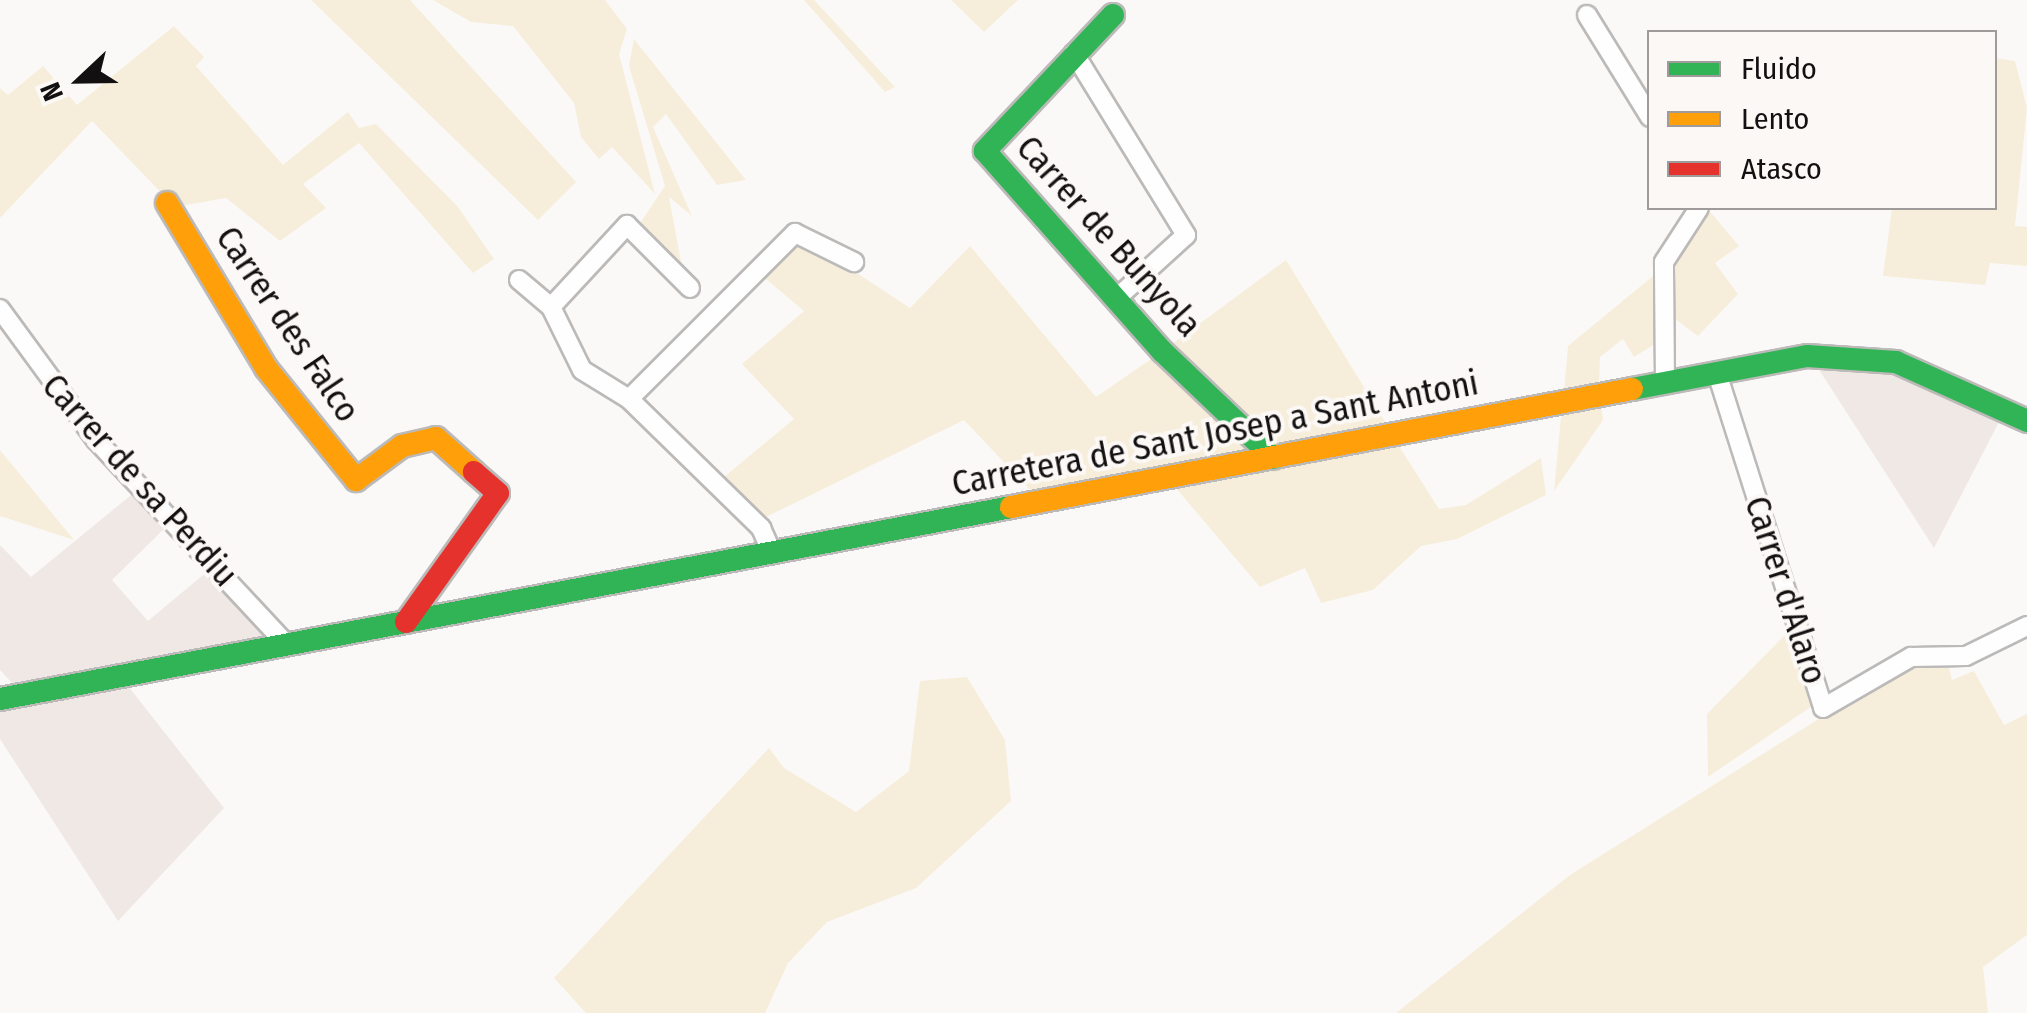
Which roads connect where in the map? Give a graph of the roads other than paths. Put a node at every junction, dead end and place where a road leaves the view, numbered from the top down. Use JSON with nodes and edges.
{"nodes":[{"id":1,"x":1587,"y":14,"type":"dead end"},
{"id":2,"x":1113,"y":16,"type":"dead end"},
{"id":3,"x":1074,"y":52,"type":"junction"},
{"id":4,"x":1647,"y":111,"type":"edge"},
{"id":5,"x":167,"y":203,"type":"dead end"},
{"id":6,"x":1698,"y":210,"type":"edge"},
{"id":7,"x":854,"y":262,"type":"dead end"},
{"id":8,"x":519,"y":280,"type":"dead end"},
{"id":9,"x":690,"y":288,"type":"dead end"},
{"id":10,"x":1116,"y":298,"type":"junction"},
{"id":11,"x":550,"y":307,"type":"junction"},
{"id":12,"x":0,"y":309,"type":"edge"},
{"id":13,"x":1717,"y":373,"type":"junction"},
{"id":14,"x":1664,"y":384,"type":"junction"},
{"id":15,"x":629,"y":399,"type":"junction"},
{"id":16,"x":2027,"y":421,"type":"edge"},
{"id":17,"x":1274,"y":458,"type":"junction"},
{"id":18,"x":772,"y":553,"type":"junction"},
{"id":19,"x":406,"y":622,"type":"junction"},
{"id":20,"x":2027,"y":626,"type":"edge"},
{"id":21,"x":286,"y":645,"type":"junction"},
{"id":22,"x":0,"y":699,"type":"edge"}],
"edges":[{"from":1,"to":4,"type":"street"},
{"from":2,"to":3,"type":"main road","name":"Carrer de Bunyola"},
{"from":3,"to":10,"type":"street"},
{"from":3,"to":10,"type":"main road","name":"Carrer de Bunyola"},
{"from":5,"to":19,"type":"main road","name":"Carrer des Falco"},
{"from":6,"to":14,"type":"street"},
{"from":7,"to":15,"type":"street"},
{"from":8,"to":11,"type":"street"},
{"from":9,"to":11,"type":"street"},
{"from":10,"to":17,"type":"main road","name":"Carrer de Bunyola"},
{"from":11,"to":15,"type":"street"},
{"from":12,"to":21,"type":"street","name":"Carrer de sa Perdiu"},
{"from":13,"to":14,"type":"main road","name":"Carretera de Sant Josep a Sant Antoni"},
{"from":13,"to":16,"type":"main road","name":"Carretera de Sant Josep a Sant Antoni"},
{"from":13,"to":20,"type":"street","name":"Carrer d'Alaro"},
{"from":14,"to":17,"type":"main road","name":"Carretera de Sant Josep a Sant Antoni"},
{"from":15,"to":18,"type":"street"},
{"from":17,"to":18,"type":"main road","name":"Carretera de Sant Josep a Sant Antoni"},
{"from":18,"to":19,"type":"main road","name":"Carretera de Sant Josep a Sant Antoni"},
{"from":19,"to":21,"type":"main road","name":"Carretera de Sant Josep a Sant Antoni"},
{"from":21,"to":22,"type":"main road","name":"Carretera de Sant Josep a Sant Antoni"}]}
